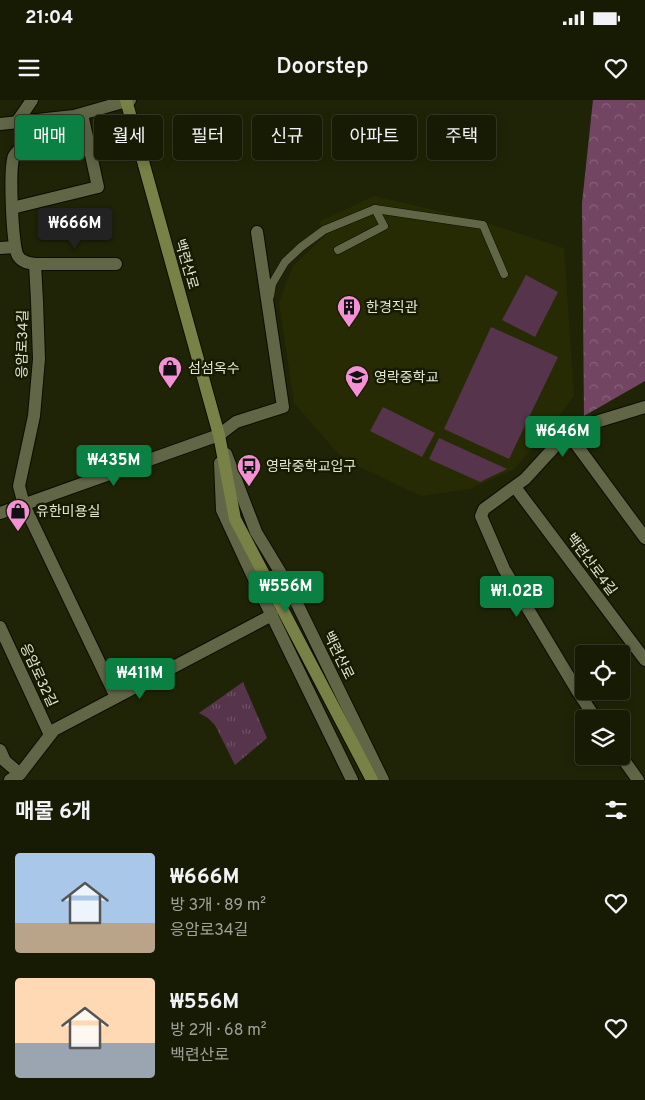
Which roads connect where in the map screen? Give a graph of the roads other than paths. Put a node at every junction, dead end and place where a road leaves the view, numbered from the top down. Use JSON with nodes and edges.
{"nodes":[{"id":1,"x":32,"y":100,"type":"edge"},
{"id":2,"x":128,"y":100,"type":"edge"},
{"id":3,"x":82,"y":114,"type":"junction"},
{"id":4,"x":22,"y":115,"type":"edge"},
{"id":5,"x":78,"y":115,"type":"edge"},
{"id":6,"x":15,"y":122,"type":"edge"},
{"id":7,"x":0,"y":124,"type":"edge"},
{"id":8,"x":15,"y":155,"type":"edge"},
{"id":9,"x":12,"y":208,"type":"junction"},
{"id":10,"x":375,"y":210,"type":"junction"},
{"id":11,"x":257,"y":232,"type":"dead end"},
{"id":12,"x":15,"y":247,"type":"junction"},
{"id":13,"x":0,"y":248,"type":"edge"},
{"id":14,"x":338,"y":250,"type":"dead end"},
{"id":15,"x":35,"y":264,"type":"junction"},
{"id":16,"x":116,"y":264,"type":"dead end"},
{"id":17,"x":504,"y":274,"type":"dead end"},
{"id":18,"x":268,"y":308,"type":"junction"},
{"id":19,"x":644,"y":409,"type":"edge"},
{"id":20,"x":219,"y":435,"type":"junction"},
{"id":21,"x":570,"y":436,"type":"junction"},
{"id":22,"x":515,"y":487,"type":"junction"},
{"id":23,"x":24,"y":505,"type":"junction"},
{"id":24,"x":0,"y":513,"type":"edge"},
{"id":25,"x":645,"y":538,"type":"edge"},
{"id":26,"x":272,"y":615,"type":"junction"},
{"id":27,"x":0,"y":627,"type":"edge"},
{"id":28,"x":645,"y":660,"type":"edge"},
{"id":29,"x":116,"y":697,"type":"junction"},
{"id":30,"x":590,"y":710,"type":"edge"},
{"id":31,"x":50,"y":735,"type":"junction"},
{"id":32,"x":0,"y":750,"type":"edge"},
{"id":33,"x":627,"y":765,"type":"edge"},
{"id":34,"x":15,"y":777,"type":"edge"},
{"id":35,"x":352,"y":780,"type":"edge"},
{"id":36,"x":372,"y":780,"type":"edge"},
{"id":37,"x":383,"y":780,"type":"edge"},
{"id":38,"x":638,"y":780,"type":"edge"}],
"edges":[{"from":1,"to":4,"type":"street"},
{"from":2,"to":3,"type":"street"},
{"from":2,"to":20,"type":"main road","name":"백련산로"},
{"from":3,"to":5,"type":"street"},
{"from":3,"to":9,"type":"street"},
{"from":6,"to":7,"type":"street"},
{"from":8,"to":9,"type":"street"},
{"from":9,"to":12,"type":"street"},
{"from":10,"to":14,"type":"lane"},
{"from":10,"to":17,"type":"lane"},
{"from":10,"to":18,"type":"lane"},
{"from":11,"to":18,"type":"street"},
{"from":12,"to":13,"type":"street"},
{"from":12,"to":15,"type":"street"},
{"from":15,"to":16,"type":"street"},
{"from":15,"to":23,"type":"street","name":"응암로34길"},
{"from":18,"to":20,"type":"street"},
{"from":19,"to":21,"type":"street"},
{"from":20,"to":23,"type":"street"},
{"from":20,"to":26,"type":"street","name":"백련산로"},
{"from":20,"to":36,"type":"main road","name":"백련산로"},
{"from":20,"to":37,"type":"street","name":"백련산로"},
{"from":21,"to":22,"type":"street"},
{"from":21,"to":25,"type":"street"},
{"from":22,"to":28,"type":"street","name":"백련산로4길"},
{"from":22,"to":30,"type":"street"},
{"from":23,"to":24,"type":"street"},
{"from":23,"to":29,"type":"street","name":"응암로34길"},
{"from":26,"to":29,"type":"street"},
{"from":26,"to":35,"type":"street","name":"백련산로"},
{"from":27,"to":31,"type":"street","name":"응암로32길"},
{"from":29,"to":31,"type":"street"},
{"from":31,"to":34,"type":"street"},
{"from":32,"to":34,"type":"street"},
{"from":33,"to":38,"type":"street"}]}
